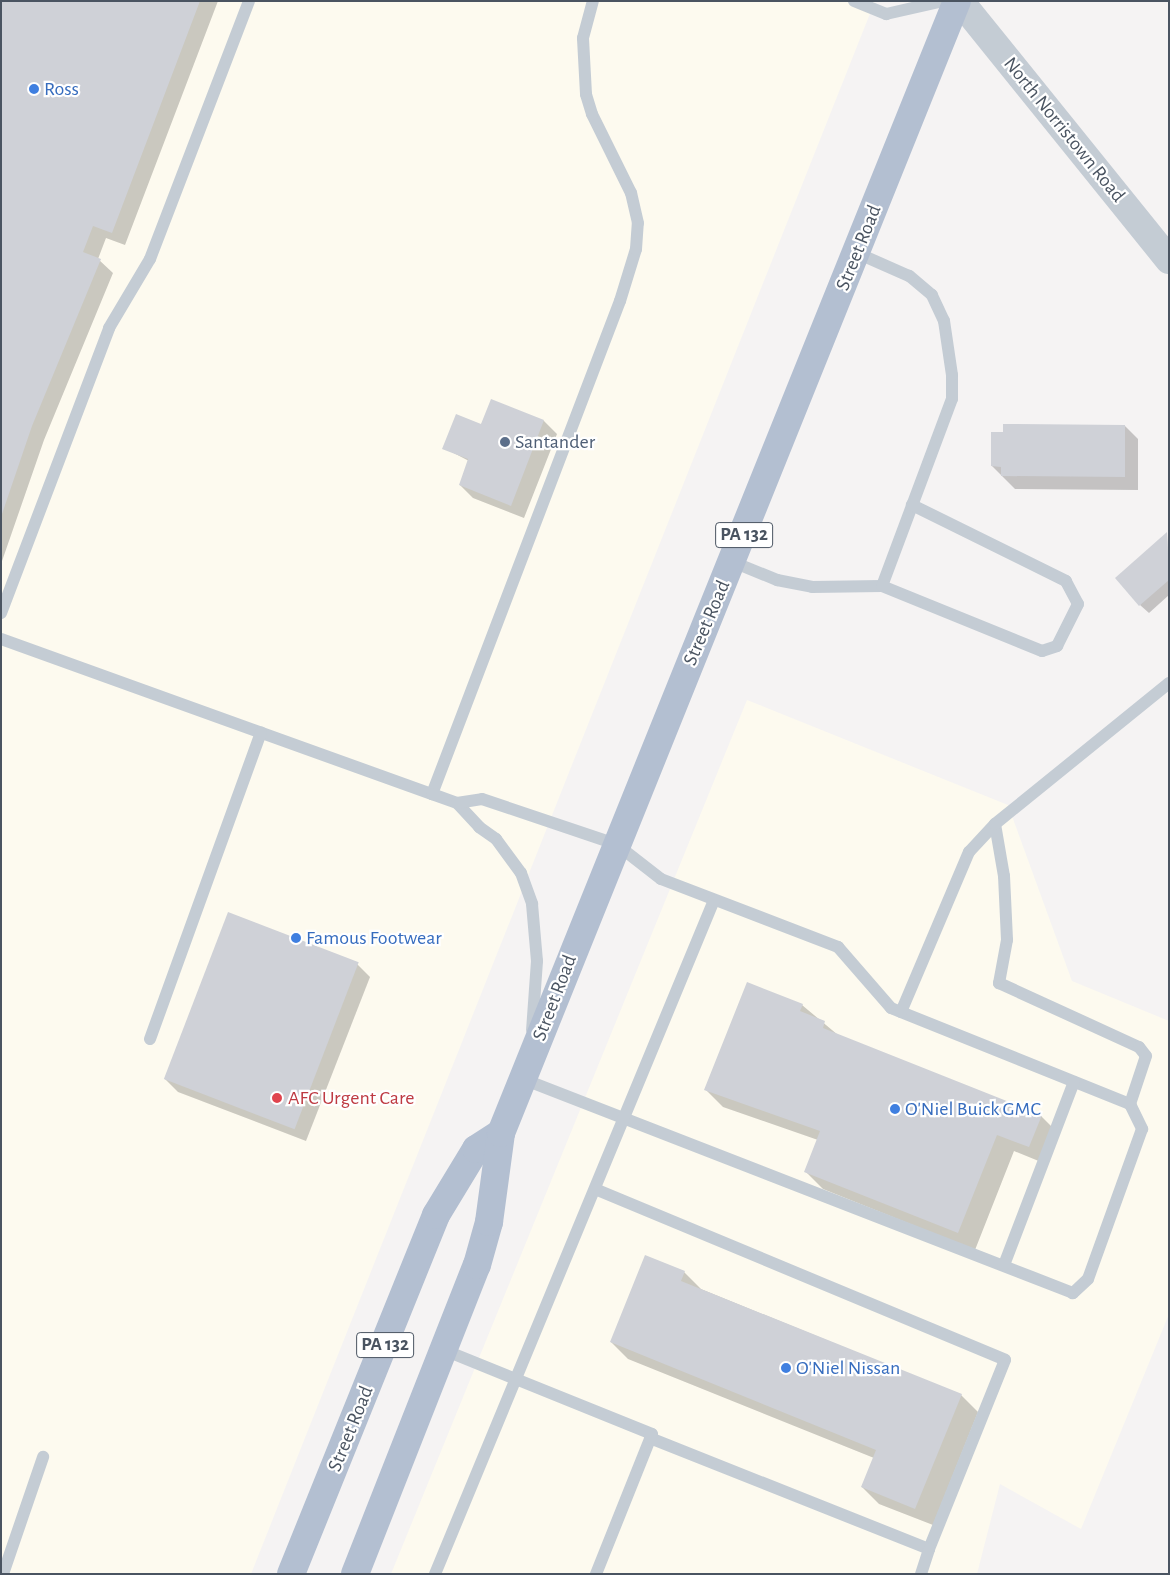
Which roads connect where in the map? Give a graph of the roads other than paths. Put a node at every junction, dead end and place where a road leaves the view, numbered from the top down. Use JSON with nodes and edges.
{"nodes":[{"id":1,"x":249,"y":1,"type":"edge"},
{"id":2,"x":593,"y":1,"type":"edge"},
{"id":3,"x":854,"y":1,"type":"edge"},
{"id":4,"x":943,"y":1,"type":"edge"},
{"id":5,"x":958,"y":1,"type":"edge"},
{"id":6,"x":857,"y":253,"type":"junction"},
{"id":7,"x":1169,"y":260,"type":"edge"},
{"id":8,"x":912,"y":505,"type":"junction"},
{"id":9,"x":733,"y":562,"type":"junction"},
{"id":10,"x":882,"y":586,"type":"junction"},
{"id":11,"x":1,"y":613,"type":"edge"},
{"id":12,"x":1,"y":639,"type":"edge"},
{"id":13,"x":1169,"y":683,"type":"edge"},
{"id":14,"x":261,"y":732,"type":"junction"},
{"id":15,"x":432,"y":794,"type":"junction"},
{"id":16,"x":457,"y":803,"type":"junction"},
{"id":17,"x":995,"y":824,"type":"junction"},
{"id":18,"x":616,"y":844,"type":"junction"},
{"id":19,"x":714,"y":900,"type":"junction"},
{"id":20,"x":902,"y":1012,"type":"junction"},
{"id":21,"x":150,"y":1039,"type":"dead end"},
{"id":22,"x":525,"y":1073,"type":"junction"},
{"id":23,"x":1074,"y":1082,"type":"junction"},
{"id":24,"x":1130,"y":1104,"type":"junction"},
{"id":25,"x":625,"y":1118,"type":"junction"},
{"id":26,"x":501,"y":1133,"type":"junction"},
{"id":27,"x":596,"y":1189,"type":"junction"},
{"id":28,"x":1004,"y":1265,"type":"junction"},
{"id":29,"x":444,"y":1350,"type":"junction"},
{"id":30,"x":516,"y":1378,"type":"junction"},
{"id":31,"x":650,"y":1438,"type":"junction"},
{"id":32,"x":43,"y":1457,"type":"dead end"},
{"id":33,"x":929,"y":1548,"type":"junction"},
{"id":34,"x":3,"y":1574,"type":"edge"},
{"id":35,"x":291,"y":1574,"type":"edge"},
{"id":36,"x":355,"y":1574,"type":"edge"},
{"id":37,"x":435,"y":1574,"type":"edge"},
{"id":38,"x":596,"y":1574,"type":"edge"},
{"id":39,"x":921,"y":1574,"type":"edge"}],
"edges":[{"from":1,"to":11,"type":"lane"},
{"from":2,"to":15,"type":"lane"},
{"from":3,"to":4,"type":"lane"},
{"from":5,"to":6,"type":"main road","name":"Street Road","number":"PA 132"},
{"from":5,"to":7,"type":"street","name":"North Norristown Road"},
{"from":6,"to":8,"type":"lane"},
{"from":6,"to":9,"type":"main road","name":"Street Road","number":"PA 132"},
{"from":8,"to":10,"type":"lane"},
{"from":8,"to":10,"type":"lane"},
{"from":9,"to":10,"type":"lane"},
{"from":9,"to":18,"type":"main road","name":"Street Road","number":"PA 132"},
{"from":12,"to":14,"type":"lane"},
{"from":13,"to":17,"type":"lane"},
{"from":14,"to":15,"type":"lane"},
{"from":14,"to":21,"type":"lane"},
{"from":15,"to":16,"type":"lane"},
{"from":16,"to":18,"type":"lane"},
{"from":16,"to":22,"type":"lane"},
{"from":17,"to":20,"type":"lane"},
{"from":17,"to":24,"type":"lane"},
{"from":18,"to":19,"type":"lane"},
{"from":18,"to":22,"type":"main road","name":"Street Road","number":"PA 132"},
{"from":19,"to":20,"type":"lane"},
{"from":19,"to":25,"type":"lane"},
{"from":20,"to":23,"type":"lane"},
{"from":22,"to":25,"type":"lane"},
{"from":22,"to":26,"type":"main road","name":"Street Road","number":"PA 132"},
{"from":23,"to":24,"type":"lane"},
{"from":23,"to":28,"type":"lane"},
{"from":24,"to":28,"type":"lane"},
{"from":25,"to":27,"type":"lane"},
{"from":25,"to":28,"type":"lane"},
{"from":26,"to":29,"type":"main road","name":"Street Road","number":"PA 132"},
{"from":26,"to":35,"type":"main road","name":"Street Road","number":"PA 132"},
{"from":27,"to":30,"type":"lane"},
{"from":27,"to":33,"type":"lane"},
{"from":29,"to":30,"type":"lane"},
{"from":29,"to":36,"type":"main road","name":"Street Road","number":"PA 132"},
{"from":30,"to":31,"type":"lane"},
{"from":30,"to":37,"type":"lane"},
{"from":31,"to":33,"type":"lane"},
{"from":31,"to":38,"type":"lane"},
{"from":32,"to":34,"type":"lane"},
{"from":33,"to":39,"type":"lane"}]}
